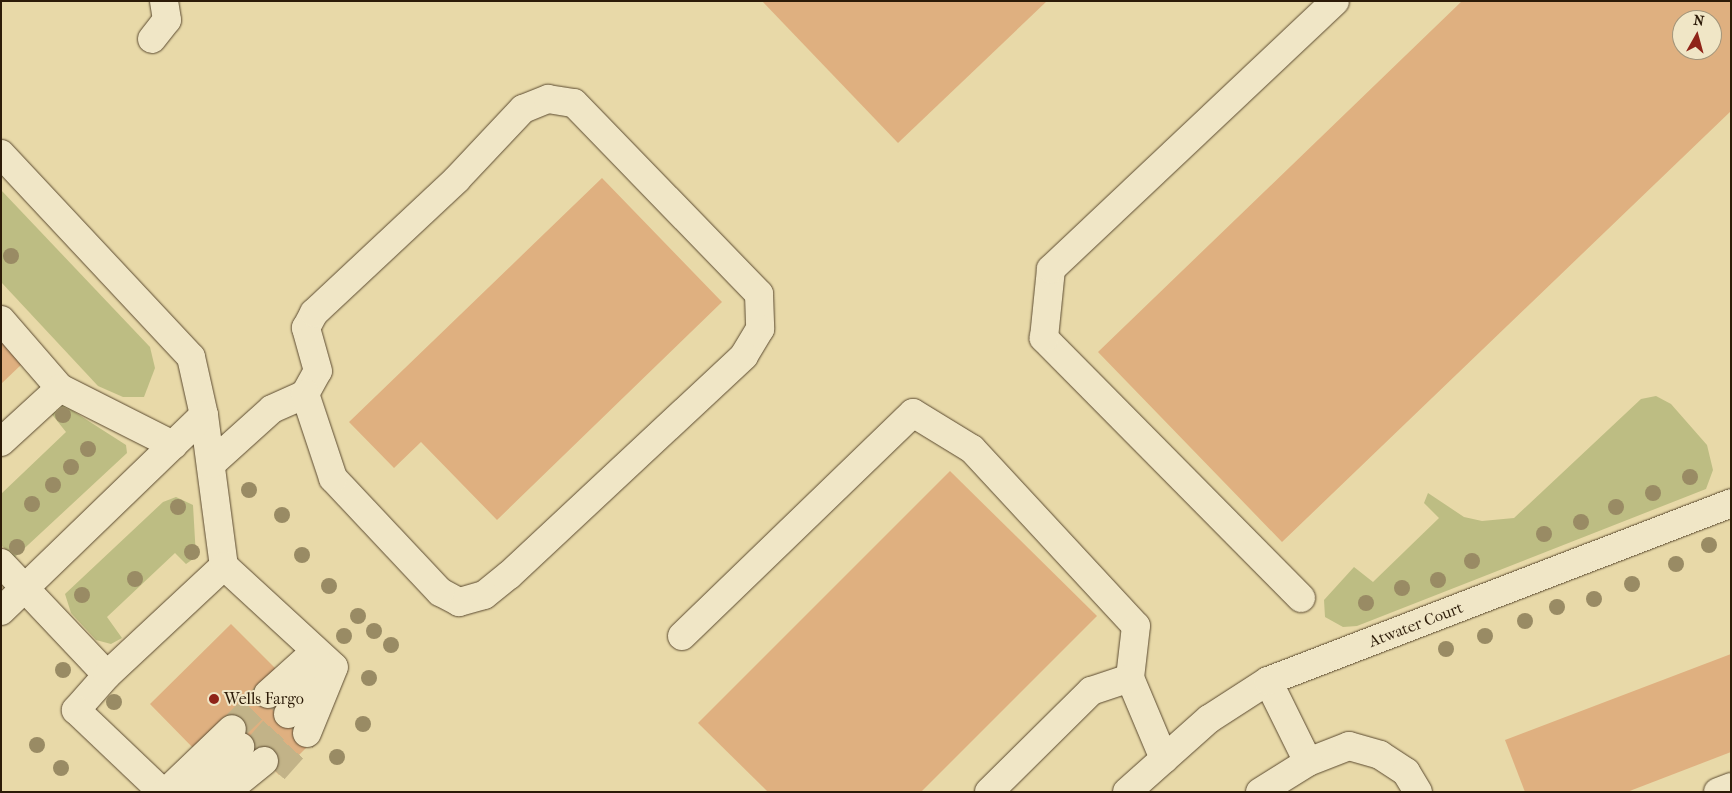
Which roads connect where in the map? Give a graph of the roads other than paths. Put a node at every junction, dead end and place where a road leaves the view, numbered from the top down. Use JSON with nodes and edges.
{"nodes":[{"id":1,"x":164,"y":1,"type":"edge"},
{"id":2,"x":1335,"y":1,"type":"edge"},
{"id":3,"x":152,"y":39,"type":"dead end"},
{"id":4,"x":1,"y":154,"type":"edge"},
{"id":5,"x":1,"y":320,"type":"edge"},
{"id":6,"x":60,"y":388,"type":"junction"},
{"id":7,"x":305,"y":394,"type":"junction"},
{"id":8,"x":204,"y":415,"type":"junction"},
{"id":9,"x":1,"y":442,"type":"edge"},
{"id":10,"x":173,"y":445,"type":"junction"},
{"id":11,"x":210,"y":464,"type":"junction"},
{"id":12,"x":1731,"y":502,"type":"edge"},
{"id":13,"x":1,"y":563,"type":"edge"},
{"id":14,"x":224,"y":566,"type":"junction"},
{"id":15,"x":26,"y":587,"type":"junction"},
{"id":16,"x":1300,"y":598,"type":"dead end"},
{"id":17,"x":1,"y":612,"type":"edge"},
{"id":18,"x":682,"y":636,"type":"dead end"},
{"id":19,"x":107,"y":676,"type":"junction"},
{"id":20,"x":1130,"y":678,"type":"junction"},
{"id":21,"x":1268,"y":681,"type":"junction"},
{"id":22,"x":288,"y":714,"type":"tunnel mouth"},
{"id":23,"x":254,"y":750,"type":"junction"},
{"id":24,"x":1164,"y":759,"type":"junction"},
{"id":25,"x":1308,"y":762,"type":"junction"},
{"id":26,"x":1731,"y":787,"type":"edge"},
{"id":27,"x":162,"y":792,"type":"edge"},
{"id":28,"x":166,"y":792,"type":"edge"},
{"id":29,"x":195,"y":792,"type":"edge"},
{"id":30,"x":218,"y":792,"type":"edge"},
{"id":31,"x":226,"y":792,"type":"edge"},
{"id":32,"x":238,"y":792,"type":"edge"},
{"id":33,"x":988,"y":792,"type":"edge"},
{"id":34,"x":1127,"y":792,"type":"edge"},
{"id":35,"x":1260,"y":792,"type":"edge"},
{"id":36,"x":1418,"y":792,"type":"edge"},
{"id":37,"x":1718,"y":792,"type":"edge"}],
"edges":[{"from":1,"to":3,"type":"street"},
{"from":2,"to":16,"type":"street"},
{"from":4,"to":8,"type":"street"},
{"from":5,"to":6,"type":"street"},
{"from":6,"to":9,"type":"street"},
{"from":6,"to":10,"type":"street"},
{"from":7,"to":7,"type":"street"},
{"from":7,"to":11,"type":"street"},
{"from":8,"to":10,"type":"street"},
{"from":8,"to":11,"type":"street"},
{"from":10,"to":15,"type":"street"},
{"from":11,"to":14,"type":"street"},
{"from":12,"to":21,"type":"street","name":"Atwater Court"},
{"from":13,"to":15,"type":"street"},
{"from":14,"to":19,"type":"street"},
{"from":14,"to":22,"type":"street"},
{"from":15,"to":17,"type":"street"},
{"from":15,"to":19,"type":"street"},
{"from":18,"to":20,"type":"street"},
{"from":19,"to":27,"type":"street"},
{"from":20,"to":24,"type":"street"},
{"from":20,"to":33,"type":"street"},
{"from":21,"to":24,"type":"street","name":"Atwater Court"},
{"from":21,"to":25,"type":"street"},
{"from":23,"to":28,"type":"street"},
{"from":23,"to":29,"type":"street"},
{"from":23,"to":30,"type":"street"},
{"from":23,"to":31,"type":"street"},
{"from":23,"to":32,"type":"street"},
{"from":24,"to":34,"type":"street","name":"Atwater Court"},
{"from":25,"to":35,"type":"street"},
{"from":25,"to":36,"type":"street"},
{"from":26,"to":37,"type":"street"}]}
